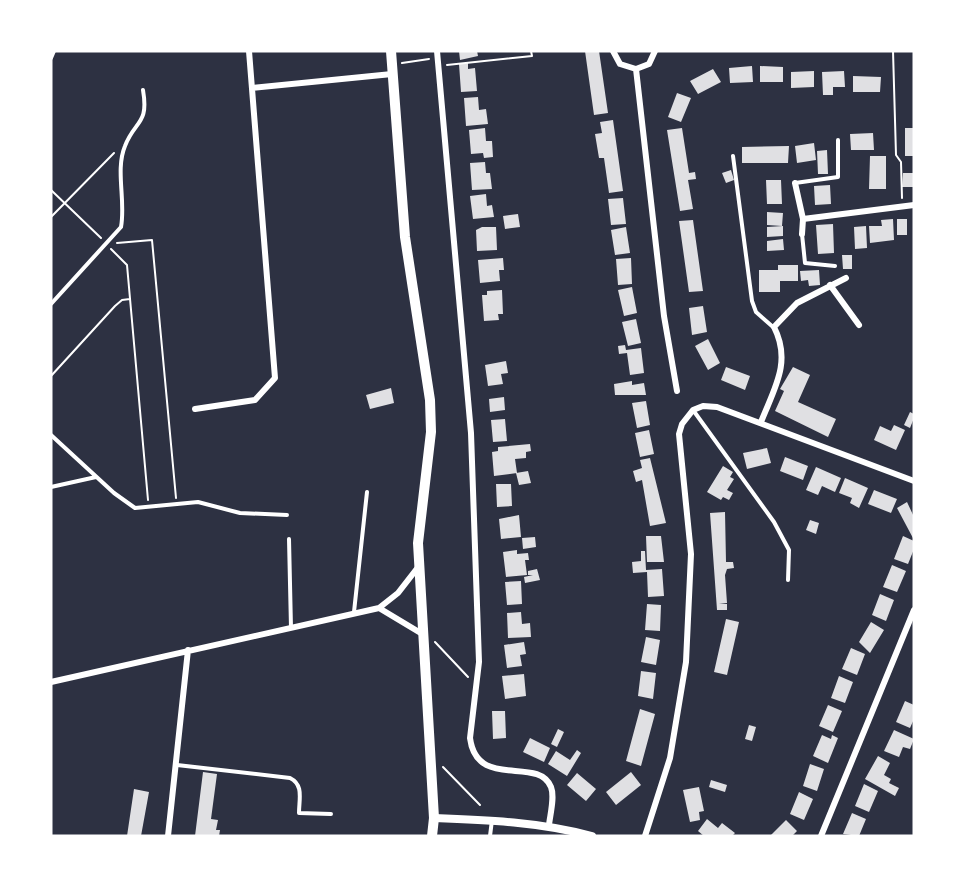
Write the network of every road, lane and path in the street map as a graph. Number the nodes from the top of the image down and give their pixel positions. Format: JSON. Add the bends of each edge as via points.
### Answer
{"nodes":[{"id":1,"x":54,"y":51,"type":"edge"},
{"id":2,"x":249,"y":51,"type":"edge"},
{"id":3,"x":391,"y":51,"type":"edge"},
{"id":4,"x":531,"y":51,"type":"edge"},
{"id":5,"x":613,"y":51,"type":"edge"},
{"id":6,"x":655,"y":51,"type":"edge"},
{"id":7,"x":893,"y":51,"type":"edge"},
{"id":8,"x":438,"y":54,"type":"edge"},
{"id":9,"x":51,"y":58,"type":"edge"},
{"id":10,"x":439,"y":66,"type":"junction"},
{"id":11,"x":392,"y":69,"type":"junction"},
{"id":12,"x":636,"y":69,"type":"junction"},
{"id":13,"x":252,"y":88,"type":"junction"},
{"id":14,"x":143,"y":90,"type":"dead end"},
{"id":15,"x":838,"y":140,"type":"dead end"},
{"id":16,"x":114,"y":153,"type":"dead end"},
{"id":17,"x":733,"y":156,"type":"dead end"},
{"id":18,"x":795,"y":183,"type":"joint"},
{"id":19,"x":51,"y":190,"type":"edge"},
{"id":20,"x":64,"y":203,"type":"junction"},
{"id":21,"x":914,"y":205,"type":"edge"},
{"id":22,"x":902,"y":207,"type":"junction"},
{"id":23,"x":51,"y":217,"type":"edge"},
{"id":24,"x":803,"y":219,"type":"junction"},
{"id":25,"x":802,"y":234,"type":"joint"},
{"id":26,"x":107,"y":244,"type":"junction"},
{"id":27,"x":835,"y":266,"type":"dead end"},
{"id":28,"x":846,"y":278,"type":"dead end"},
{"id":29,"x":830,"y":285,"type":"junction"},
{"id":30,"x":130,"y":299,"type":"junction"},
{"id":31,"x":51,"y":304,"type":"edge"},
{"id":32,"x":859,"y":325,"type":"dead end"},
{"id":33,"x":774,"y":327,"type":"junction"},
{"id":34,"x":51,"y":376,"type":"edge"},
{"id":35,"x":677,"y":391,"type":"dead end"},
{"id":36,"x":195,"y":409,"type":"dead end"},
{"id":37,"x":693,"y":410,"type":"junction"},
{"id":38,"x":761,"y":422,"type":"junction"},
{"id":39,"x":51,"y":435,"type":"edge"},
{"id":40,"x":96,"y":477,"type":"junction"},
{"id":41,"x":914,"y":481,"type":"edge"},
{"id":42,"x":51,"y":487,"type":"edge"},
{"id":43,"x":367,"y":492,"type":"dead end"},
{"id":44,"x":177,"y":504,"type":"junction"},
{"id":45,"x":149,"y":507,"type":"junction"},
{"id":46,"x":287,"y":516,"type":"dead end"},
{"id":47,"x":289,"y":539,"type":"dead end"},
{"id":48,"x":419,"y":566,"type":"junction"},
{"id":49,"x":788,"y":580,"type":"dead end"},
{"id":50,"x":379,"y":608,"type":"junction"},
{"id":51,"x":914,"y":610,"type":"edge"},
{"id":52,"x":354,"y":612,"type":"junction"},
{"id":53,"x":291,"y":629,"type":"junction"},
{"id":54,"x":424,"y":635,"type":"junction"},
{"id":55,"x":188,"y":650,"type":"junction"},
{"id":56,"x":51,"y":682,"type":"edge"},
{"id":57,"x":476,"y":686,"type":"junction"},
{"id":58,"x":430,"y":755,"type":"junction"},
{"id":59,"x":177,"y":765,"type":"junction"},
{"id":60,"x":480,"y":805,"type":"dead end"},
{"id":61,"x":331,"y":814,"type":"dead end"},
{"id":62,"x":434,"y":818,"type":"junction"},
{"id":63,"x":492,"y":819,"type":"junction"},
{"id":64,"x":549,"y":825,"type":"junction"},
{"id":65,"x":168,"y":836,"type":"edge"},
{"id":66,"x":432,"y":836,"type":"edge"},
{"id":67,"x":490,"y":836,"type":"edge"},
{"id":68,"x":592,"y":836,"type":"edge"},
{"id":69,"x":645,"y":836,"type":"edge"},
{"id":70,"x":821,"y":836,"type":"edge"}],
"edges":[{"from":1,"to":9,"type":"lane"},
{"from":2,"to":13,"type":"street"},
{"from":3,"to":11,"type":"main road"},
{"from":4,"to":10,"type":"path","via":[[532,56]]},
{"from":5,"to":12,"type":"street","via":[[620,64]]},
{"from":6,"to":12,"type":"street","via":[[649,64]]},
{"from":7,"to":22,"type":"path"},
{"from":8,"to":10,"type":"street"},
{"from":8,"to":11,"type":"path"},
{"from":10,"to":57,"type":"street","via":[[471,433],[479,662]]},
{"from":11,"to":13,"type":"street"},
{"from":11,"to":48,"type":"main road","via":[[405,237],[430,400],[431,432],[418,543]]},
{"from":12,"to":35,"type":"street","via":[[664,316]]},
{"from":13,"to":36,"type":"street","via":[[275,378],[255,400]]},
{"from":14,"to":26,"type":"lane","via":[[144,115],[125,146],[122,161],[121,227]]},
{"from":15,"to":18,"type":"lane","via":[[838,177]]},
{"from":16,"to":20,"type":"path"},
{"from":17,"to":33,"type":"lane","via":[[752,301],[756,312]]},
{"from":18,"to":24,"type":"street"},
{"from":19,"to":20,"type":"path"},
{"from":20,"to":23,"type":"path"},
{"from":20,"to":26,"type":"path"},
{"from":21,"to":22,"type":"street"},
{"from":22,"to":24,"type":"street"},
{"from":24,"to":25,"type":"street"},
{"from":25,"to":27,"type":"lane","via":[[805,263]]},
{"from":26,"to":30,"type":"path","via":[[127,265]]},
{"from":26,"to":31,"type":"lane"},
{"from":26,"to":44,"type":"path","via":[[152,240]]},
{"from":28,"to":29,"type":"street"},
{"from":29,"to":32,"type":"street"},
{"from":29,"to":33,"type":"street","via":[[797,303]]},
{"from":30,"to":34,"type":"path","via":[[115,306]]},
{"from":30,"to":45,"type":"path"},
{"from":33,"to":38,"type":"street","via":[[784,351]]},
{"from":37,"to":38,"type":"street","via":[[709,405]]},
{"from":37,"to":49,"type":"lane","via":[[774,522],[789,550]]},
{"from":37,"to":69,"type":"street","via":[[679,434],[691,554],[686,662],[670,758]]},
{"from":38,"to":41,"type":"street"},
{"from":39,"to":40,"type":"lane"},
{"from":40,"to":42,"type":"lane"},
{"from":40,"to":45,"type":"lane","via":[[126,504]]},
{"from":43,"to":52,"type":"lane"},
{"from":44,"to":45,"type":"lane"},
{"from":44,"to":46,"type":"lane","via":[[198,502],[240,513]]},
{"from":47,"to":53,"type":"lane"},
{"from":48,"to":50,"type":"street","via":[[398,593]]},
{"from":48,"to":54,"type":"main road"},
{"from":50,"to":52,"type":"street"},
{"from":50,"to":54,"type":"street"},
{"from":51,"to":70,"type":"street"},
{"from":52,"to":53,"type":"street"},
{"from":53,"to":55,"type":"street"},
{"from":54,"to":57,"type":"path"},
{"from":54,"to":58,"type":"main road"},
{"from":55,"to":56,"type":"street"},
{"from":55,"to":59,"type":"street"},
{"from":57,"to":64,"type":"street","via":[[470,738],[474,754],[490,768],[533,774],[547,782],[552,790]]},
{"from":58,"to":60,"type":"path"},
{"from":58,"to":62,"type":"main road"},
{"from":59,"to":61,"type":"lane","via":[[290,778],[300,788],[299,813]]},
{"from":59,"to":65,"type":"street"},
{"from":62,"to":63,"type":"street"},
{"from":62,"to":66,"type":"main road"},
{"from":63,"to":64,"type":"street"},
{"from":63,"to":67,"type":"lane"},
{"from":64,"to":68,"type":"street"}]}
